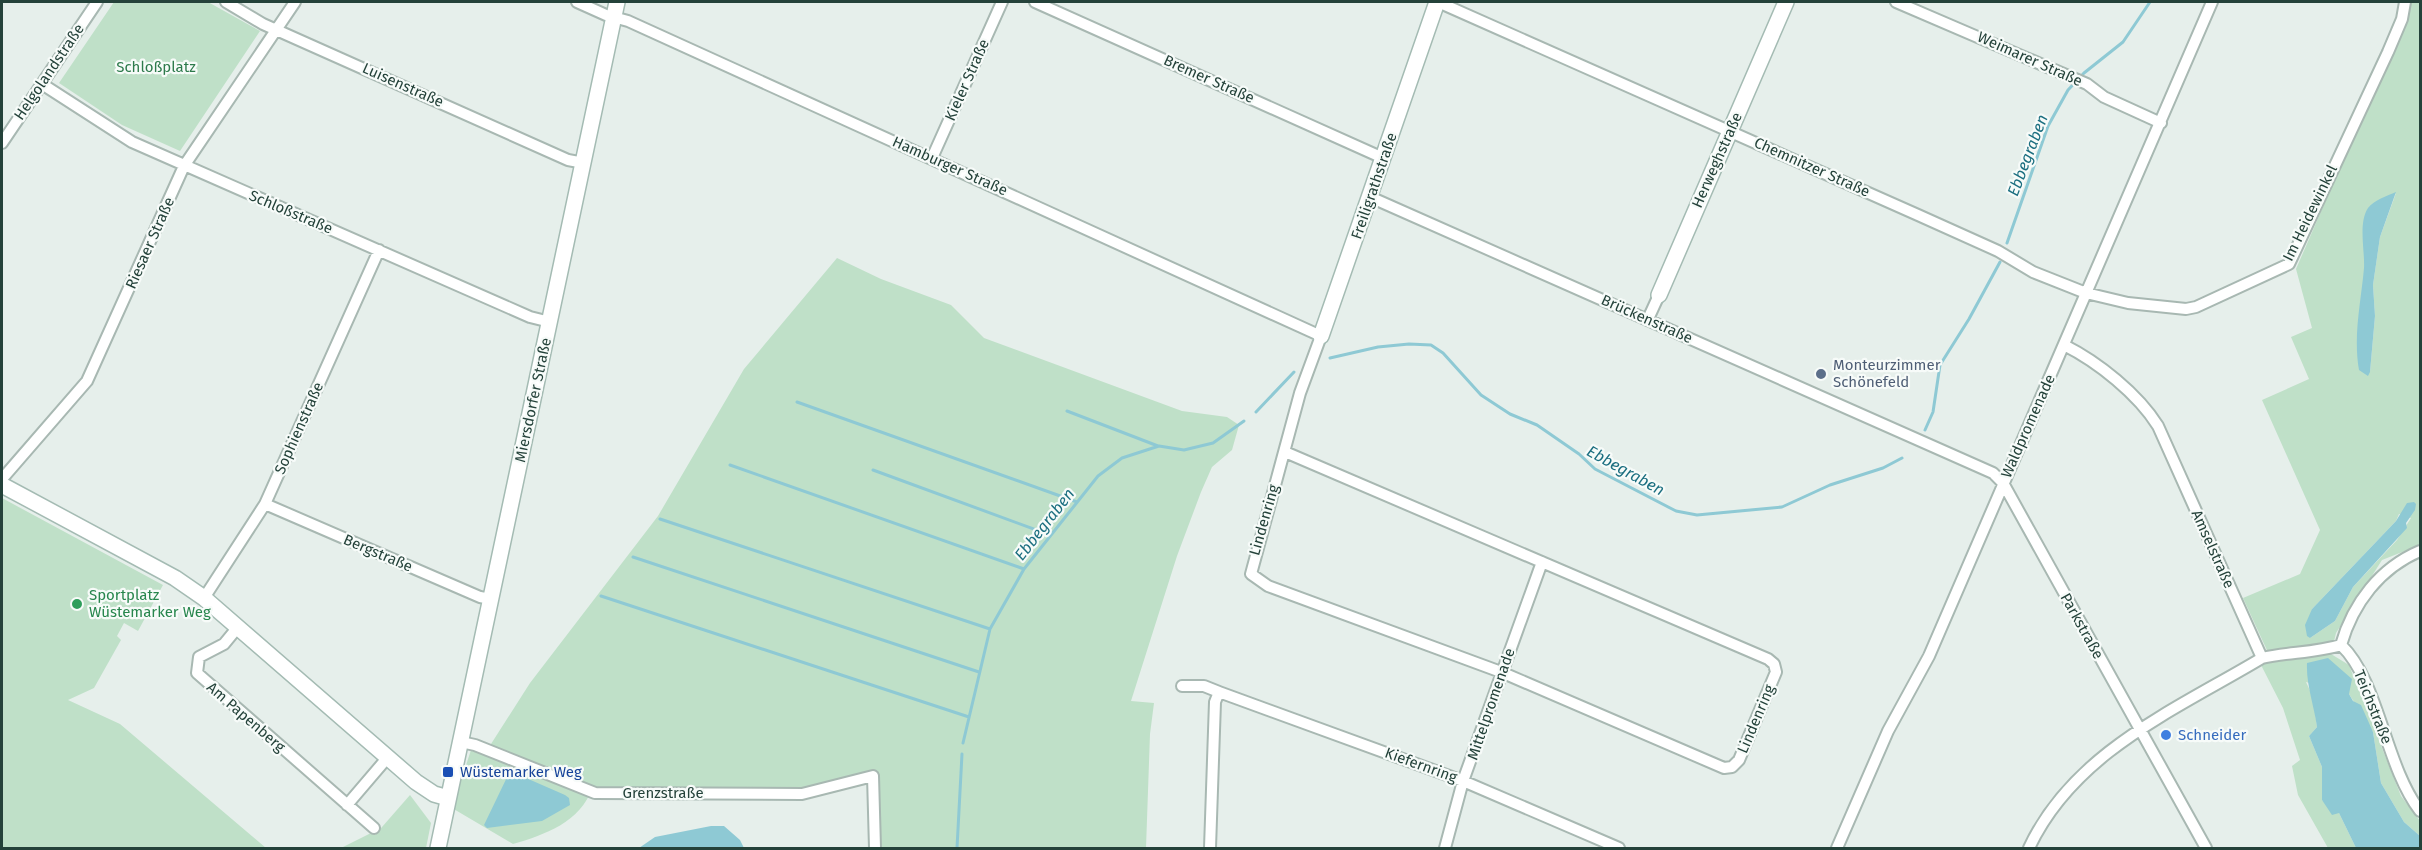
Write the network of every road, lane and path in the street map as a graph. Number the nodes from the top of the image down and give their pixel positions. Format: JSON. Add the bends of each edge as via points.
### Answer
{"nodes":[{"id":1,"x":97,"y":2,"type":"edge"},
{"id":2,"x":226,"y":2,"type":"edge"},
{"id":3,"x":295,"y":2,"type":"edge"},
{"id":4,"x":577,"y":2,"type":"edge"},
{"id":5,"x":617,"y":2,"type":"edge"},
{"id":6,"x":1002,"y":2,"type":"edge"},
{"id":7,"x":1035,"y":2,"type":"edge"},
{"id":8,"x":1437,"y":2,"type":"edge"},
{"id":9,"x":1786,"y":2,"type":"edge"},
{"id":10,"x":1896,"y":2,"type":"edge"},
{"id":11,"x":2212,"y":2,"type":"edge"},
{"id":12,"x":2405,"y":2,"type":"edge"},
{"id":13,"x":614,"y":17,"type":"junction"},
{"id":14,"x":277,"y":28,"type":"junction"},
{"id":15,"x":42,"y":84,"type":"junction"},
{"id":16,"x":2161,"y":123,"type":"junction"},
{"id":17,"x":1730,"y":131,"type":"junction"},
{"id":18,"x":2,"y":143,"type":"edge"},
{"id":19,"x":933,"y":158,"type":"junction"},
{"id":20,"x":1383,"y":158,"type":"junction"},
{"id":21,"x":584,"y":163,"type":"junction"},
{"id":22,"x":184,"y":166,"type":"junction"},
{"id":23,"x":1370,"y":197,"type":"junction"},
{"id":24,"x":379,"y":250,"type":"junction"},
{"id":25,"x":2086,"y":293,"type":"junction"},
{"id":26,"x":1659,"y":295,"type":"joint"},
{"id":27,"x":1648,"y":319,"type":"junction"},
{"id":28,"x":550,"y":322,"type":"junction"},
{"id":29,"x":1321,"y":336,"type":"junction"},
{"id":30,"x":2064,"y":345,"type":"junction"},
{"id":31,"x":1309,"y":370,"type":"joint"},
{"id":32,"x":1923,"y":442,"type":"joint"},
{"id":33,"x":1285,"y":452,"type":"junction"},
{"id":34,"x":2,"y":479,"type":"edge"},
{"id":35,"x":2003,"y":483,"type":"junction"},
{"id":36,"x":2,"y":484,"type":"edge"},
{"id":37,"x":265,"y":504,"type":"junction"},
{"id":38,"x":2421,"y":550,"type":"edge"},
{"id":39,"x":1542,"y":562,"type":"junction"},
{"id":40,"x":204,"y":598,"type":"junction"},
{"id":41,"x":491,"y":599,"type":"junction"},
{"id":42,"x":238,"y":627,"type":"junction"},
{"id":43,"x":2341,"y":645,"type":"junction"},
{"id":44,"x":2262,"y":658,"type":"junction"},
{"id":45,"x":1501,"y":672,"type":"junction"},
{"id":46,"x":1182,"y":686,"type":"dead end"},
{"id":47,"x":1219,"y":692,"type":"junction"},
{"id":48,"x":2140,"y":730,"type":"junction"},
{"id":49,"x":460,"y":742,"type":"junction"},
{"id":50,"x":388,"y":757,"type":"junction"},
{"id":51,"x":1464,"y":781,"type":"junction"},
{"id":52,"x":448,"y":798,"type":"junction"},
{"id":53,"x":346,"y":805,"type":"junction"},
{"id":54,"x":2421,"y":811,"type":"edge"},
{"id":55,"x":374,"y":828,"type":"dead end"},
{"id":56,"x":438,"y":849,"type":"edge"},
{"id":57,"x":875,"y":849,"type":"edge"},
{"id":58,"x":1210,"y":849,"type":"edge"},
{"id":59,"x":1445,"y":849,"type":"edge"},
{"id":60,"x":1619,"y":849,"type":"edge"},
{"id":61,"x":1837,"y":849,"type":"edge"},
{"id":62,"x":2029,"y":849,"type":"edge"},
{"id":63,"x":2206,"y":849,"type":"edge"}],
"edges":[{"from":1,"to":15,"type":"street","name":"Helgolandstraße"},
{"from":2,"to":14,"type":"street","name":"Luisenstraße"},
{"from":3,"to":14,"type":"street","name":"Riesaer Straße"},
{"from":4,"to":13,"type":"street","name":"Hamburger Straße"},
{"from":5,"to":13,"type":"street","name":"Miersdorfer Straße"},
{"from":6,"to":19,"type":"street","name":"Kieler Straße"},
{"from":7,"to":20,"type":"street","name":"Bremer Straße"},
{"from":8,"to":17,"type":"street","name":"Chemnitzer Straße"},
{"from":8,"to":20,"type":"street","name":"Freiligrathstraße"},
{"from":9,"to":17,"type":"street","name":"Herweghstraße"},
{"from":10,"to":16,"type":"street","name":"Weimarer Straße","via":[[2087,84],[2104,97]]},
{"from":11,"to":16,"type":"street","name":"Waldpromenade"},
{"from":12,"to":25,"type":"street","name":"Im Heidewinkel","via":[[2388,52],[2289,264],[2196,308],[2128,303]]},
{"from":13,"to":19,"type":"street","name":"Hamburger Straße"},
{"from":13,"to":21,"type":"street","name":"Miersdorfer Straße"},
{"from":14,"to":21,"type":"street","name":"Luisenstraße","via":[[568,160]]},
{"from":14,"to":22,"type":"street","name":"Riesaer Straße"},
{"from":15,"to":18,"type":"street","name":"Helgolandstraße"},
{"from":15,"to":22,"type":"street","name":"Schloßstraße","via":[[114,132]]},
{"from":16,"to":25,"type":"street","name":"Waldpromenade"},
{"from":17,"to":25,"type":"street","name":"Chemnitzer Straße"},
{"from":17,"to":26,"type":"street","name":"Herweghstraße"},
{"from":19,"to":29,"type":"street","name":"Hamburger Straße"},
{"from":20,"to":23,"type":"street","name":"Freiligrathstraße"},
{"from":21,"to":28,"type":"street","name":"Miersdorfer Straße"},
{"from":22,"to":24,"type":"street","name":"Schloßstraße"},
{"from":22,"to":34,"type":"street","name":"Riesaer Straße","via":[[87,381]]},
{"from":23,"to":27,"type":"street","name":"Brückenstraße"},
{"from":23,"to":29,"type":"street","name":"Freiligrathstraße"},
{"from":24,"to":28,"type":"street","name":"Schloßstraße","via":[[530,317]]},
{"from":24,"to":37,"type":"street","name":"Sophienstraße"},
{"from":25,"to":30,"type":"street","name":"Waldpromenade"},
{"from":26,"to":27,"type":"street","name":"Herweghstraße"},
{"from":27,"to":32,"type":"street","name":"Brückenstraße"},
{"from":28,"to":41,"type":"street","name":"Miersdorfer Straße"},
{"from":29,"to":31,"type":"street","name":"Freiligrathstraße"},
{"from":30,"to":35,"type":"street","name":"Waldpromenade"},
{"from":30,"to":44,"type":"street","name":"Amselstraße","via":[[2132,393],[2151,414]]},
{"from":31,"to":33,"type":"street","name":"Lindenring"},
{"from":32,"to":35,"type":"street","name":"Parkstraße","via":[[1993,473]]},
{"from":33,"to":39,"type":"street","name":"Lindenring"},
{"from":33,"to":45,"type":"street","name":"Lindenring","via":[[1251,574],[1268,586]]},
{"from":35,"to":48,"type":"street","name":"Parkstraße"},
{"from":35,"to":61,"type":"street","name":"Waldpromenade","via":[[1929,656],[1888,731]]},
{"from":36,"to":40,"type":"street"},
{"from":37,"to":40,"type":"street","name":"Sophienstraße"},
{"from":37,"to":41,"type":"street","name":"Bergstraße"},
{"from":38,"to":43,"type":"street","via":[[2380,576],[2357,608]]},
{"from":39,"to":45,"type":"street","name":"Mittelpromenade"},
{"from":39,"to":45,"type":"street","name":"Lindenring","via":[[1768,659],[1776,672],[1738,760],[1732,767],[1724,768]]},
{"from":40,"to":42,"type":"street"},
{"from":41,"to":49,"type":"street","name":"Miersdorfer Straße"},
{"from":42,"to":50,"type":"street"},
{"from":42,"to":53,"type":"street","name":"Am Papenberg","via":[[224,644],[199,657],[196,673]]},
{"from":43,"to":44,"type":"street"},
{"from":43,"to":54,"type":"street","name":"Teichstraße","via":[[2357,665],[2404,786]]},
{"from":44,"to":48,"type":"street"},
{"from":45,"to":51,"type":"street","name":"Mittelpromenade"},
{"from":46,"to":47,"type":"street","name":"Kiefernring","via":[[1204,686]]},
{"from":47,"to":51,"type":"street","name":"Kiefernring"},
{"from":47,"to":58,"type":"street","via":[[1215,702]]},
{"from":48,"to":62,"type":"street","via":[[2102,755],[2069,785]]},
{"from":48,"to":63,"type":"street","name":"Parkstraße"},
{"from":49,"to":52,"type":"street","name":"Miersdorfer Straße"},
{"from":49,"to":57,"type":"street","name":"Grenzstraße","via":[[595,793],[802,794],[873,776]]},
{"from":50,"to":52,"type":"street","via":[[428,791]]},
{"from":50,"to":53,"type":"street"},
{"from":51,"to":59,"type":"street","name":"Mittelpromenade"},
{"from":51,"to":60,"type":"street","name":"Kiefernring"},
{"from":52,"to":56,"type":"street","name":"Miersdorfer Straße"},
{"from":53,"to":55,"type":"street","name":"Am Papenberg"}]}
